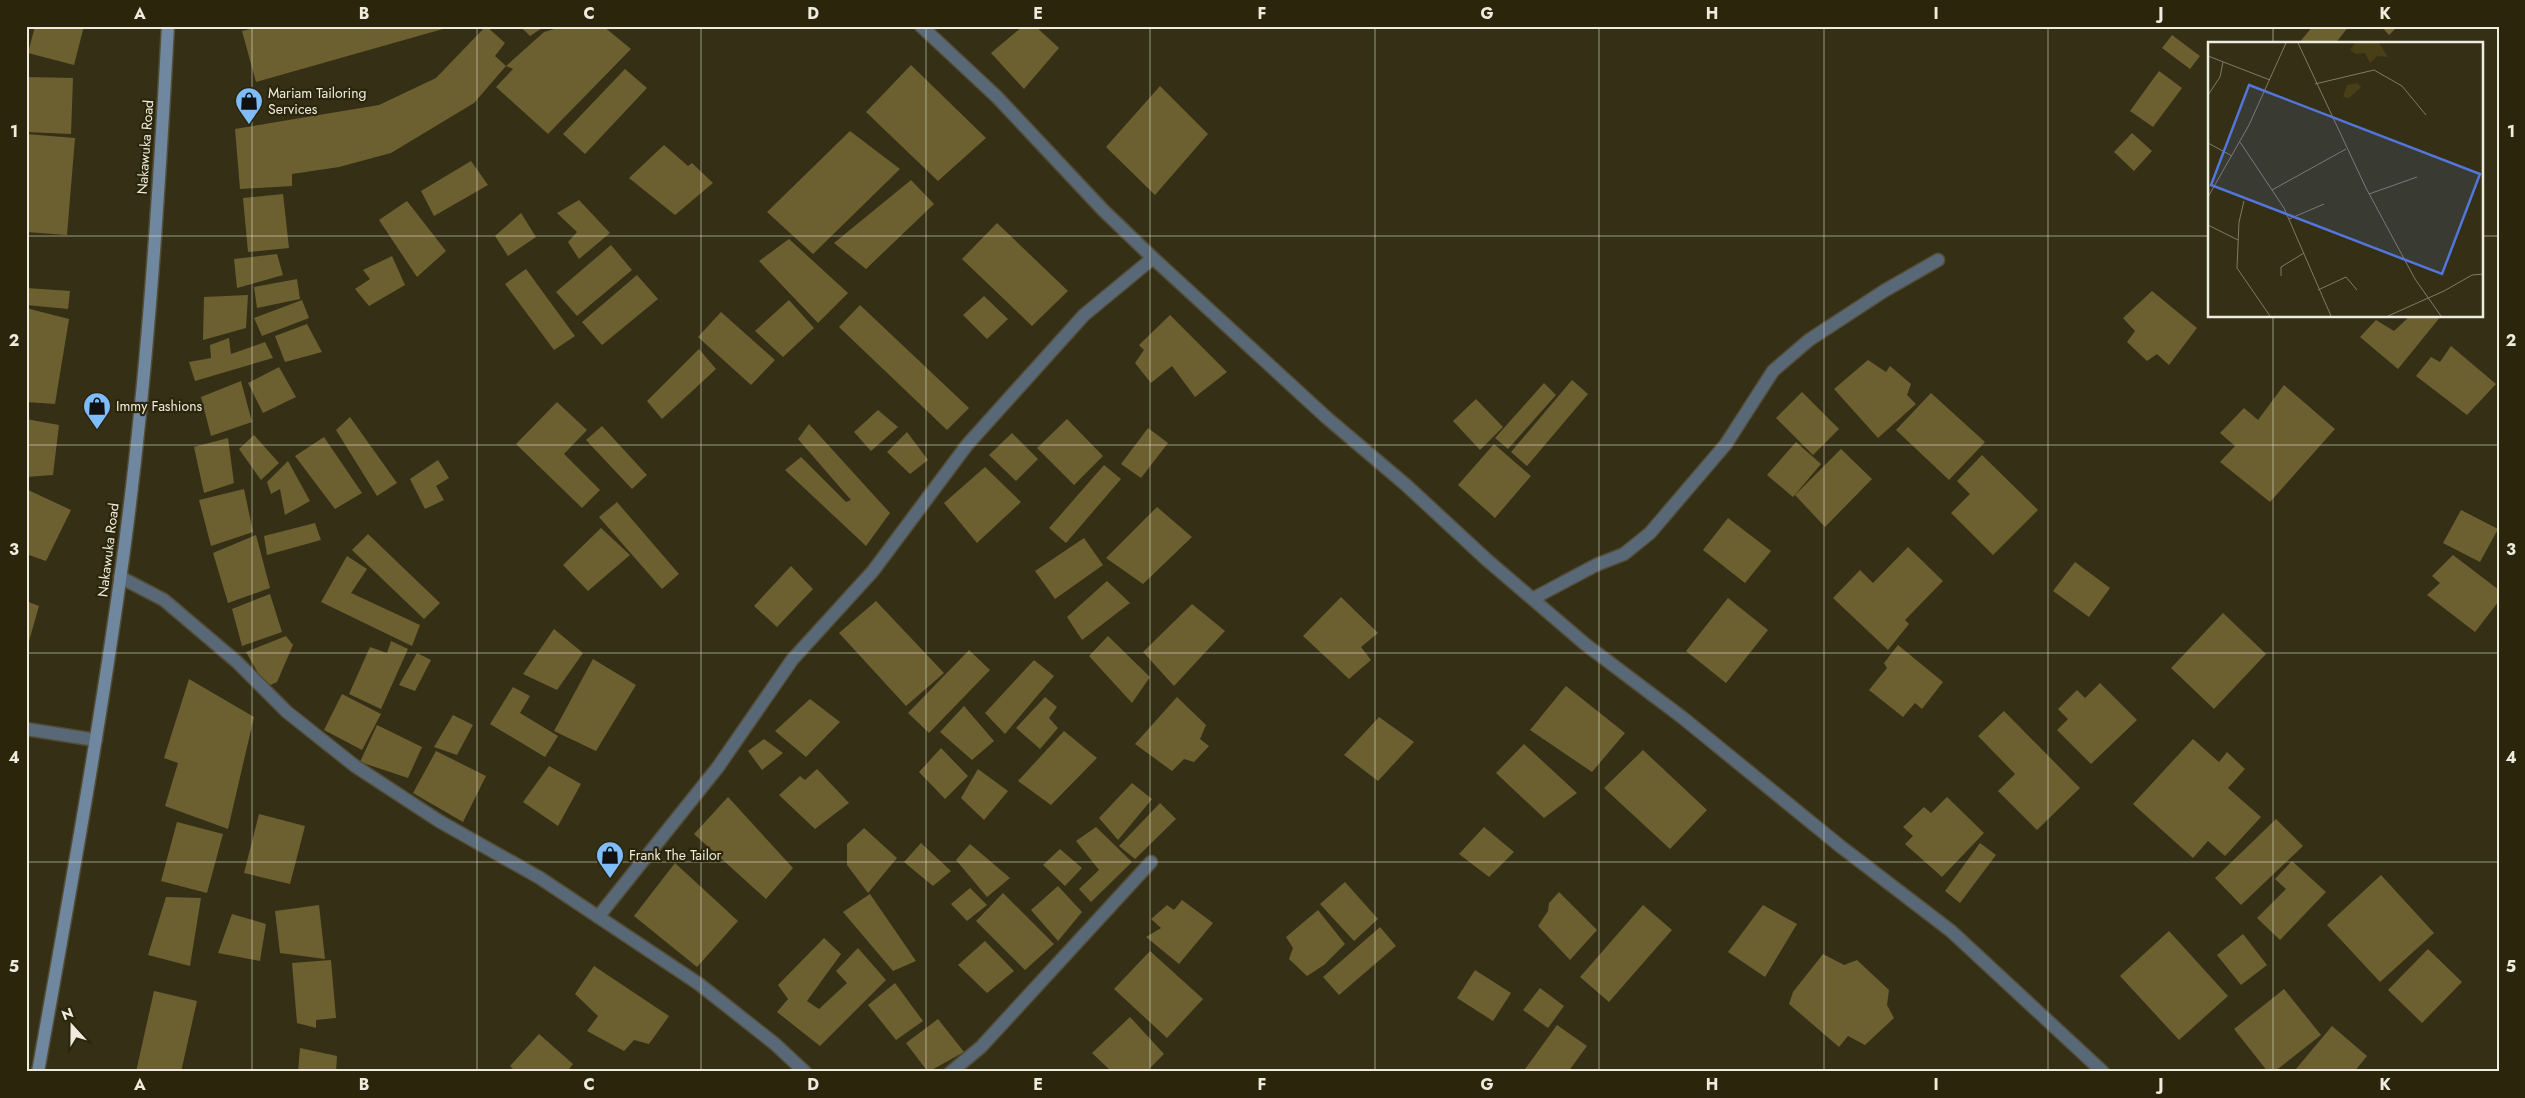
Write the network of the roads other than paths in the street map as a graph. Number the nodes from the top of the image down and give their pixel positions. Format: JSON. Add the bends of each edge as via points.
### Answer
{"nodes":[{"id":1,"x":168,"y":26,"type":"edge"},
{"id":2,"x":921,"y":26,"type":"edge"},
{"id":3,"x":1153,"y":258,"type":"junction"},
{"id":4,"x":1938,"y":260,"type":"dead end"},
{"id":5,"x":120,"y":577,"type":"junction"},
{"id":6,"x":1534,"y":598,"type":"junction"},
{"id":7,"x":26,"y":729,"type":"edge"},
{"id":8,"x":96,"y":740,"type":"junction"},
{"id":9,"x":1152,"y":862,"type":"dead end"},
{"id":10,"x":598,"y":917,"type":"junction"},
{"id":11,"x":38,"y":1072,"type":"edge"},
{"id":12,"x":805,"y":1072,"type":"edge"},
{"id":13,"x":951,"y":1072,"type":"edge"},
{"id":14,"x":2103,"y":1072,"type":"edge"}],
"edges":[{"from":1,"to":5,"type":"main road","name":"Nakawuka Road","via":[[142,378]]},
{"from":2,"to":3,"type":"street","via":[[997,97]]},
{"from":3,"to":6,"type":"street","via":[[1327,418]]},
{"from":3,"to":10,"type":"street","via":[[1084,315],[967,445],[873,571],[792,660],[718,767]]},
{"from":4,"to":6,"type":"street","via":[[1809,340],[1773,371],[1726,444],[1650,533],[1624,554]]},
{"from":5,"to":8,"type":"main road","name":"Nakawuka Road"},
{"from":5,"to":10,"type":"street","via":[[164,600],[237,662],[287,712],[355,766],[439,821],[540,878]]},
{"from":6,"to":14,"type":"street","via":[[1585,644],[1951,931]]},
{"from":7,"to":8,"type":"street"},
{"from":8,"to":11,"type":"main road","name":"Nakawuka Road"},
{"from":9,"to":13,"type":"street","via":[[981,1047]]},
{"from":10,"to":12,"type":"street","via":[[699,984]]}]}
